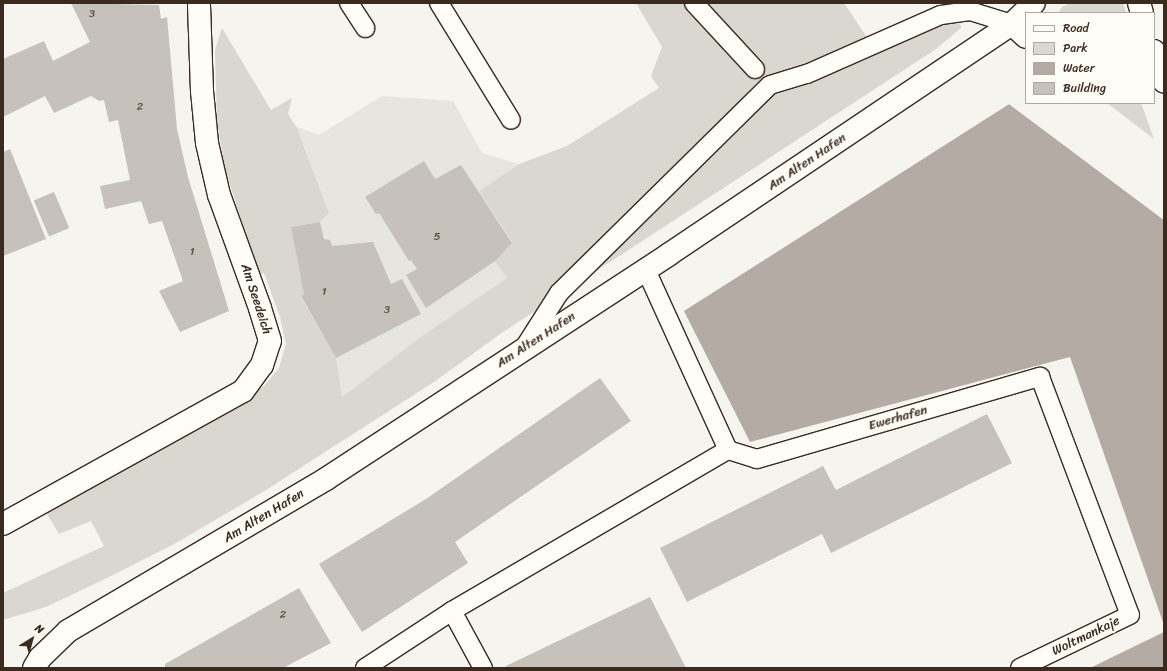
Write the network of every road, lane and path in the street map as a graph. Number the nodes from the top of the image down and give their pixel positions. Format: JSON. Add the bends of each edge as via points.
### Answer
{"nodes":[{"id":1,"x":199,"y":3,"type":"edge"},
{"id":2,"x":349,"y":3,"type":"edge"},
{"id":3,"x":439,"y":3,"type":"edge"},
{"id":4,"x":694,"y":3,"type":"edge"},
{"id":5,"x":1034,"y":3,"type":"edge"},
{"id":6,"x":1029,"y":12,"type":"edge"},
{"id":7,"x":1025,"y":19,"type":"edge"},
{"id":8,"x":365,"y":28,"type":"dead end"},
{"id":9,"x":1019,"y":30,"type":"edge"},
{"id":10,"x":1155,"y":54,"type":"edge"},
{"id":11,"x":755,"y":69,"type":"dead end"},
{"id":12,"x":1164,"y":81,"type":"edge"},
{"id":13,"x":511,"y":120,"type":"dead end"},
{"id":14,"x":646,"y":270,"type":"junction"},
{"id":15,"x":524,"y":348,"type":"junction"},
{"id":16,"x":728,"y":450,"type":"junction"},
{"id":17,"x":3,"y":524,"type":"edge"},
{"id":18,"x":452,"y":612,"type":"junction"},
{"id":19,"x":1130,"y":615,"type":"joint"},
{"id":20,"x":34,"y":668,"type":"edge"},
{"id":21,"x":365,"y":668,"type":"edge"},
{"id":22,"x":483,"y":668,"type":"edge"},
{"id":23,"x":1020,"y":668,"type":"edge"}],
"edges":[{"from":1,"to":17,"type":"street","name":"Am Seedeich","via":[[202,91],[207,143],[219,195],[270,341],[262,365],[240,393]]},
{"from":2,"to":8,"type":"lane"},
{"from":3,"to":13,"type":"lane"},
{"from":4,"to":11,"type":"lane"},
{"from":5,"to":6,"type":"street","name":"Am Alten Hafen"},
{"from":7,"to":9,"type":"street","name":"Am Alten Hafen"},
{"from":9,"to":14,"type":"street","name":"Am Alten Hafen"},
{"from":9,"to":15,"type":"lane","via":[[970,11],[941,15],[807,74],[770,85],[559,293]]},
{"from":10,"to":12,"type":"street"},
{"from":14,"to":15,"type":"street","name":"Am Alten Hafen"},
{"from":14,"to":16,"type":"lane"},
{"from":15,"to":20,"type":"street","name":"Am Alten Hafen","via":[[326,479],[68,631],[40,658]]},
{"from":16,"to":18,"type":"lane"},
{"from":16,"to":19,"type":"lane","name":"Ewerhafen","via":[[757,460],[1040,377]]},
{"from":18,"to":21,"type":"lane"},
{"from":18,"to":22,"type":"lane"},
{"from":19,"to":23,"type":"lane","name":"Woltmankaje"}]}
